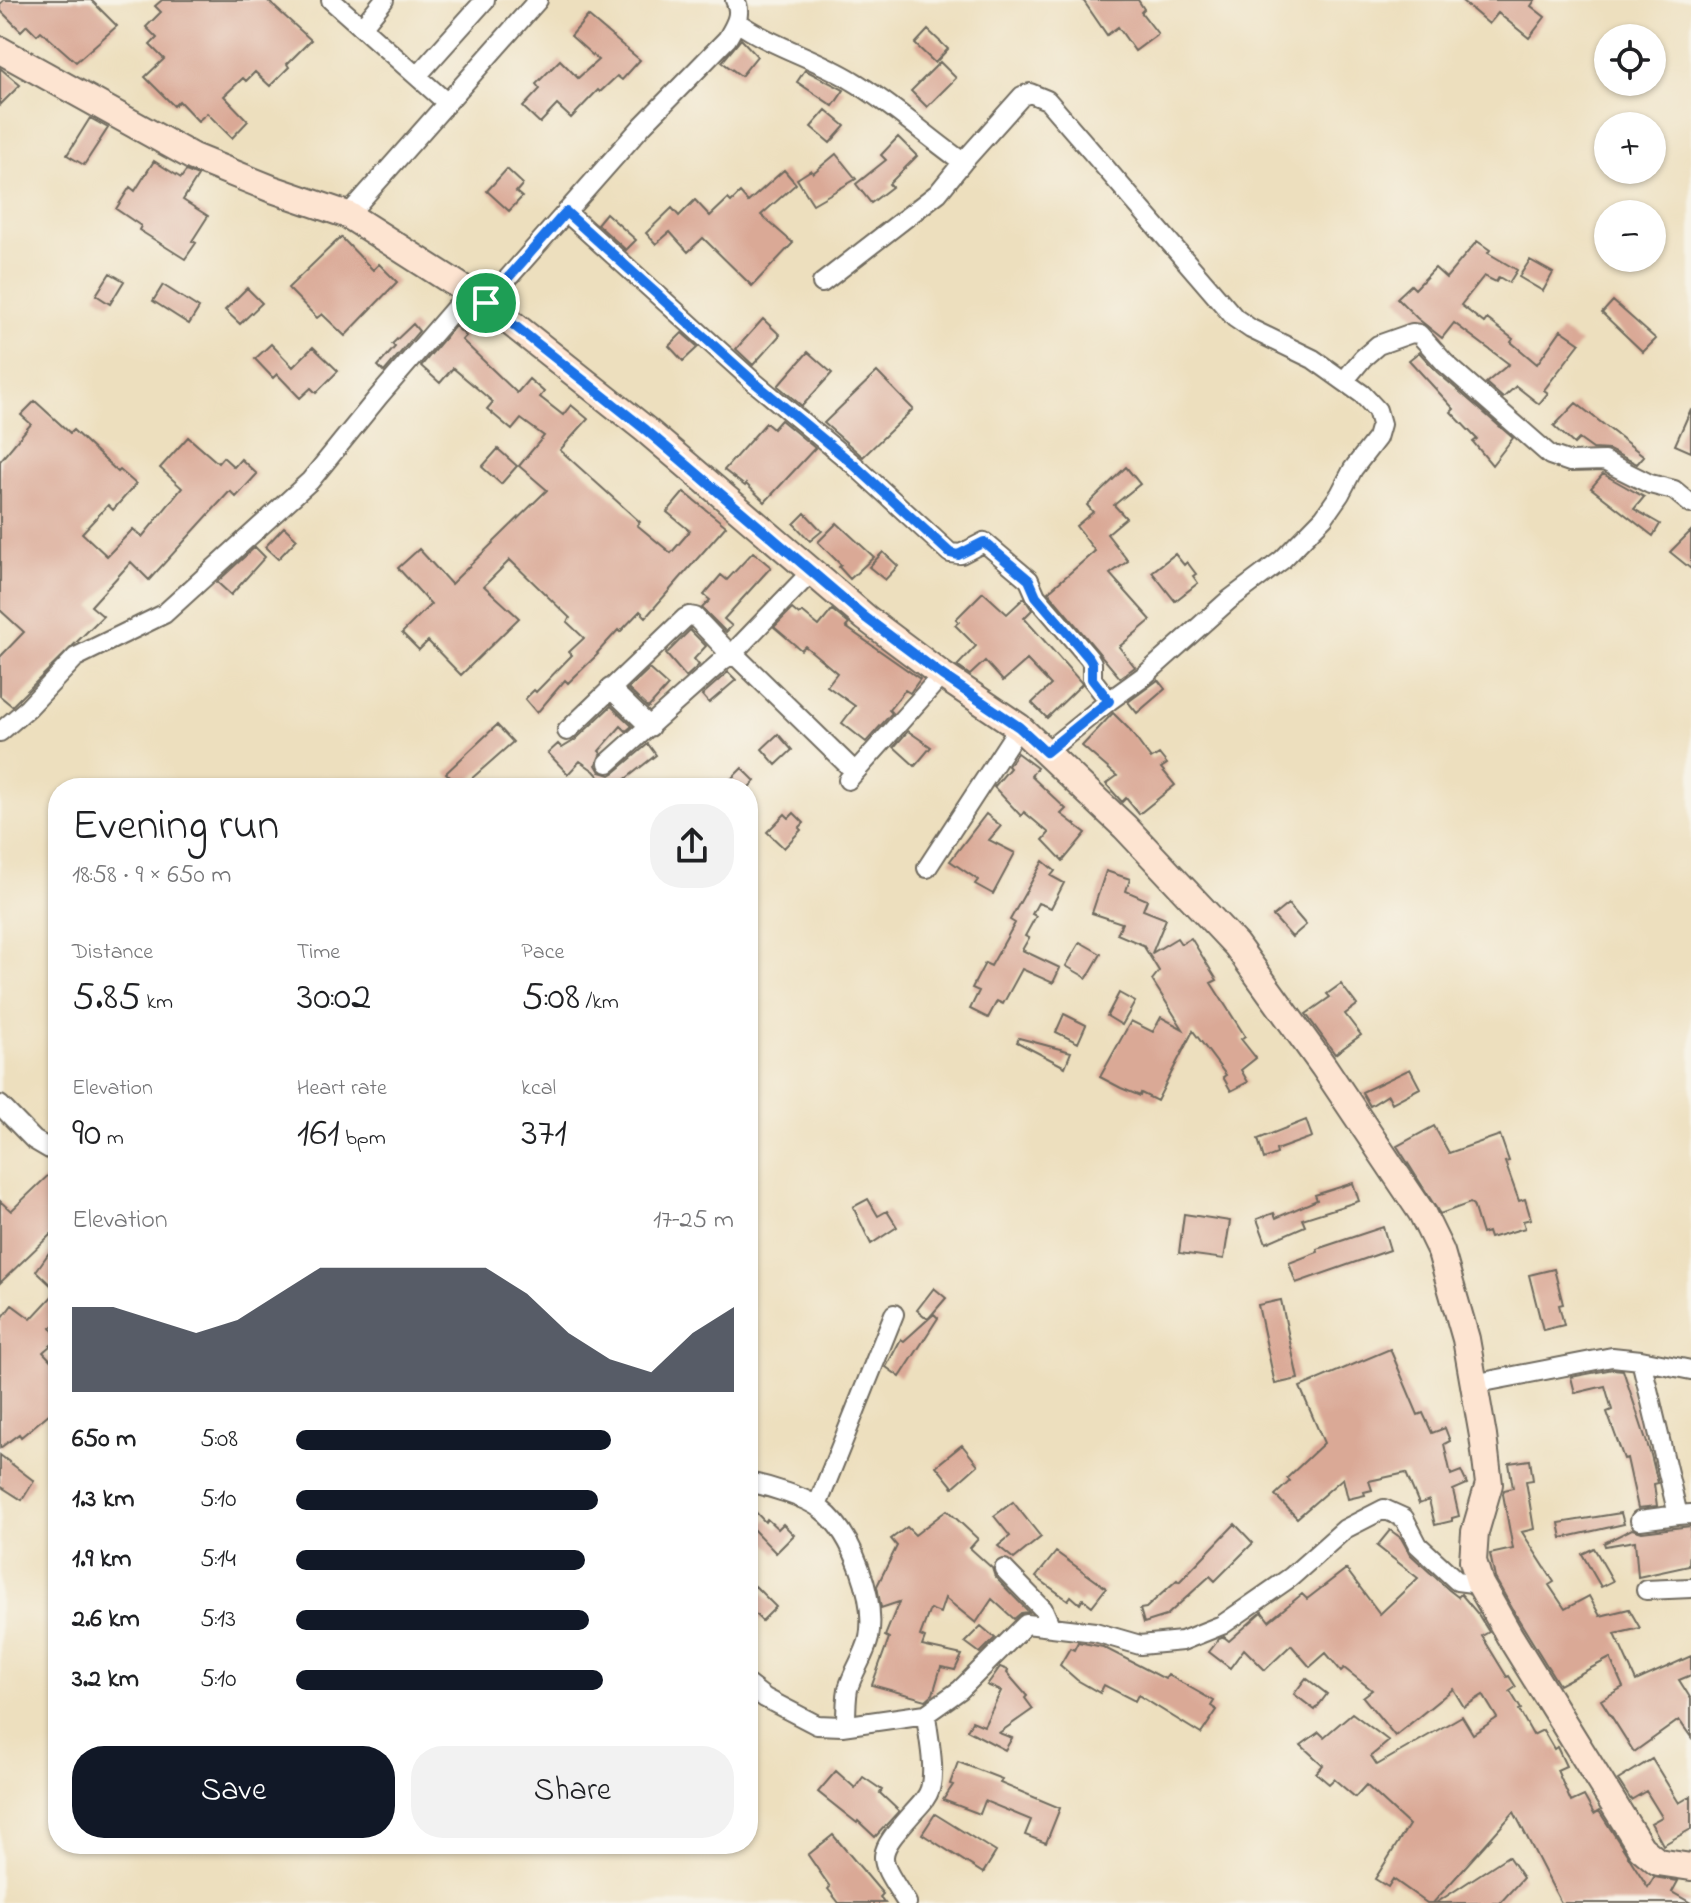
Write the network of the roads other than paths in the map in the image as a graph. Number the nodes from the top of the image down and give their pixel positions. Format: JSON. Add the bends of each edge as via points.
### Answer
{"nodes":[{"id":1,"x":331,"y":0,"type":"edge"},
{"id":2,"x":384,"y":0,"type":"edge"},
{"id":3,"x":485,"y":0,"type":"edge"},
{"id":4,"x":538,"y":0,"type":"edge"},
{"id":5,"x":735,"y":0,"type":"edge"},
{"id":6,"x":737,"y":22,"type":"junction"},
{"id":7,"x":362,"y":27,"type":"junction"},
{"id":8,"x":0,"y":50,"type":"edge"},
{"id":9,"x":417,"y":76,"type":"junction"},
{"id":10,"x":446,"y":102,"type":"junction"},
{"id":11,"x":963,"y":162,"type":"junction"},
{"id":12,"x":566,"y":212,"type":"junction"},
{"id":13,"x":348,"y":215,"type":"junction"},
{"id":14,"x":822,"y":283,"type":"dead end"},
{"id":15,"x":479,"y":298,"type":"junction"},
{"id":16,"x":1345,"y":379,"type":"junction"},
{"id":17,"x":1691,"y":504,"type":"edge"},
{"id":18,"x":812,"y":571,"type":"junction"},
{"id":19,"x":731,"y":655,"type":"junction"},
{"id":20,"x":942,"y":675,"type":"junction"},
{"id":21,"x":610,"y":688,"type":"junction"},
{"id":22,"x":1109,"y":701,"type":"junction"},
{"id":23,"x":650,"y":727,"type":"junction"},
{"id":24,"x":1019,"y":727,"type":"junction"},
{"id":25,"x":567,"y":731,"type":"dead end"},
{"id":26,"x":0,"y":732,"type":"edge"},
{"id":27,"x":1046,"y":752,"type":"junction"},
{"id":28,"x":608,"y":763,"type":"dead end"},
{"id":29,"x":927,"y":868,"type":"dead end"},
{"id":30,"x":0,"y":1105,"type":"edge"},
{"id":31,"x":48,"y":1148,"type":"edge"},
{"id":32,"x":894,"y":1314,"type":"dead end"},
{"id":33,"x":1641,"y":1360,"type":"junction"},
{"id":34,"x":1691,"y":1370,"type":"edge"},
{"id":35,"x":1473,"y":1384,"type":"junction"},
{"id":36,"x":758,"y":1485,"type":"edge"},
{"id":37,"x":817,"y":1506,"type":"junction"},
{"id":38,"x":1684,"y":1514,"type":"edge"},
{"id":39,"x":1640,"y":1520,"type":"dead end"},
{"id":40,"x":1004,"y":1569,"type":"dead end"},
{"id":41,"x":1480,"y":1584,"type":"junction"},
{"id":42,"x":1691,"y":1588,"type":"edge"},
{"id":43,"x":1646,"y":1590,"type":"dead end"},
{"id":44,"x":1050,"y":1625,"type":"junction"},
{"id":45,"x":758,"y":1693,"type":"edge"},
{"id":46,"x":926,"y":1714,"type":"junction"},
{"id":47,"x":846,"y":1725,"type":"junction"},
{"id":48,"x":1691,"y":1867,"type":"edge"},
{"id":49,"x":907,"y":1903,"type":"edge"}],
"edges":[{"from":1,"to":7,"type":"street"},
{"from":2,"to":7,"type":"street"},
{"from":3,"to":9,"type":"street"},
{"from":4,"to":10,"type":"street"},
{"from":5,"to":6,"type":"street"},
{"from":6,"to":11,"type":"street","via":[[855,82]]},
{"from":6,"to":12,"type":"street"},
{"from":7,"to":9,"type":"street"},
{"from":8,"to":13,"type":"main road","via":[[193,157]]},
{"from":9,"to":10,"type":"street"},
{"from":10,"to":13,"type":"street"},
{"from":11,"to":14,"type":"street","via":[[938,193]]},
{"from":11,"to":16,"type":"street","via":[[1022,96],[1030,93],[1047,100],[1235,318]]},
{"from":12,"to":15,"type":"street"},
{"from":12,"to":22,"type":"street","via":[[950,553],[958,555],[984,542],[1029,580],[1036,596],[1089,658],[1092,679]]},
{"from":13,"to":15,"type":"main road"},
{"from":15,"to":18,"type":"main road"},
{"from":15,"to":26,"type":"street","via":[[456,307],[310,481],[164,614],[76,657]]},
{"from":16,"to":17,"type":"street","via":[[1378,345],[1419,334],[1550,455],[1570,462],[1604,461],[1674,490]]},
{"from":16,"to":22,"type":"street","via":[[1377,410],[1381,424],[1324,517],[1282,560]]},
{"from":18,"to":19,"type":"street"},
{"from":18,"to":20,"type":"main road"},
{"from":19,"to":20,"type":"street","via":[[852,776]]},
{"from":19,"to":21,"type":"street","via":[[689,616]]},
{"from":19,"to":23,"type":"street"},
{"from":20,"to":24,"type":"main road"},
{"from":21,"to":23,"type":"street"},
{"from":21,"to":25,"type":"street"},
{"from":22,"to":27,"type":"street"},
{"from":23,"to":28,"type":"street"},
{"from":24,"to":27,"type":"main road"},
{"from":24,"to":29,"type":"street"},
{"from":27,"to":35,"type":"main road","via":[[1236,945],[1324,1067],[1422,1213],[1441,1252]]},
{"from":30,"to":31,"type":"street"},
{"from":32,"to":37,"type":"street"},
{"from":33,"to":34,"type":"street"},
{"from":33,"to":35,"type":"street","via":[[1612,1357]]},
{"from":33,"to":38,"type":"street"},
{"from":35,"to":41,"type":"main road","via":[[1489,1484],[1475,1532],[1473,1561]]},
{"from":36,"to":37,"type":"street"},
{"from":37,"to":47,"type":"street","via":[[849,1547],[869,1607],[869,1636],[849,1687]]},
{"from":38,"to":39,"type":"street"},
{"from":40,"to":44,"type":"street","via":[[1043,1609]]},
{"from":41,"to":44,"type":"street","via":[[1457,1581],[1418,1545],[1404,1518],[1384,1509],[1345,1529],[1291,1577],[1222,1625],[1182,1641],[1140,1645]]},
{"from":41,"to":48,"type":"main road","via":[[1641,1848],[1658,1862]]},
{"from":42,"to":43,"type":"street"},
{"from":44,"to":46,"type":"street","via":[[1026,1624],[960,1690]]},
{"from":45,"to":47,"type":"street","via":[[817,1725]]},
{"from":46,"to":47,"type":"street"},
{"from":46,"to":49,"type":"street","via":[[930,1789],[885,1844],[882,1856]]}]}
